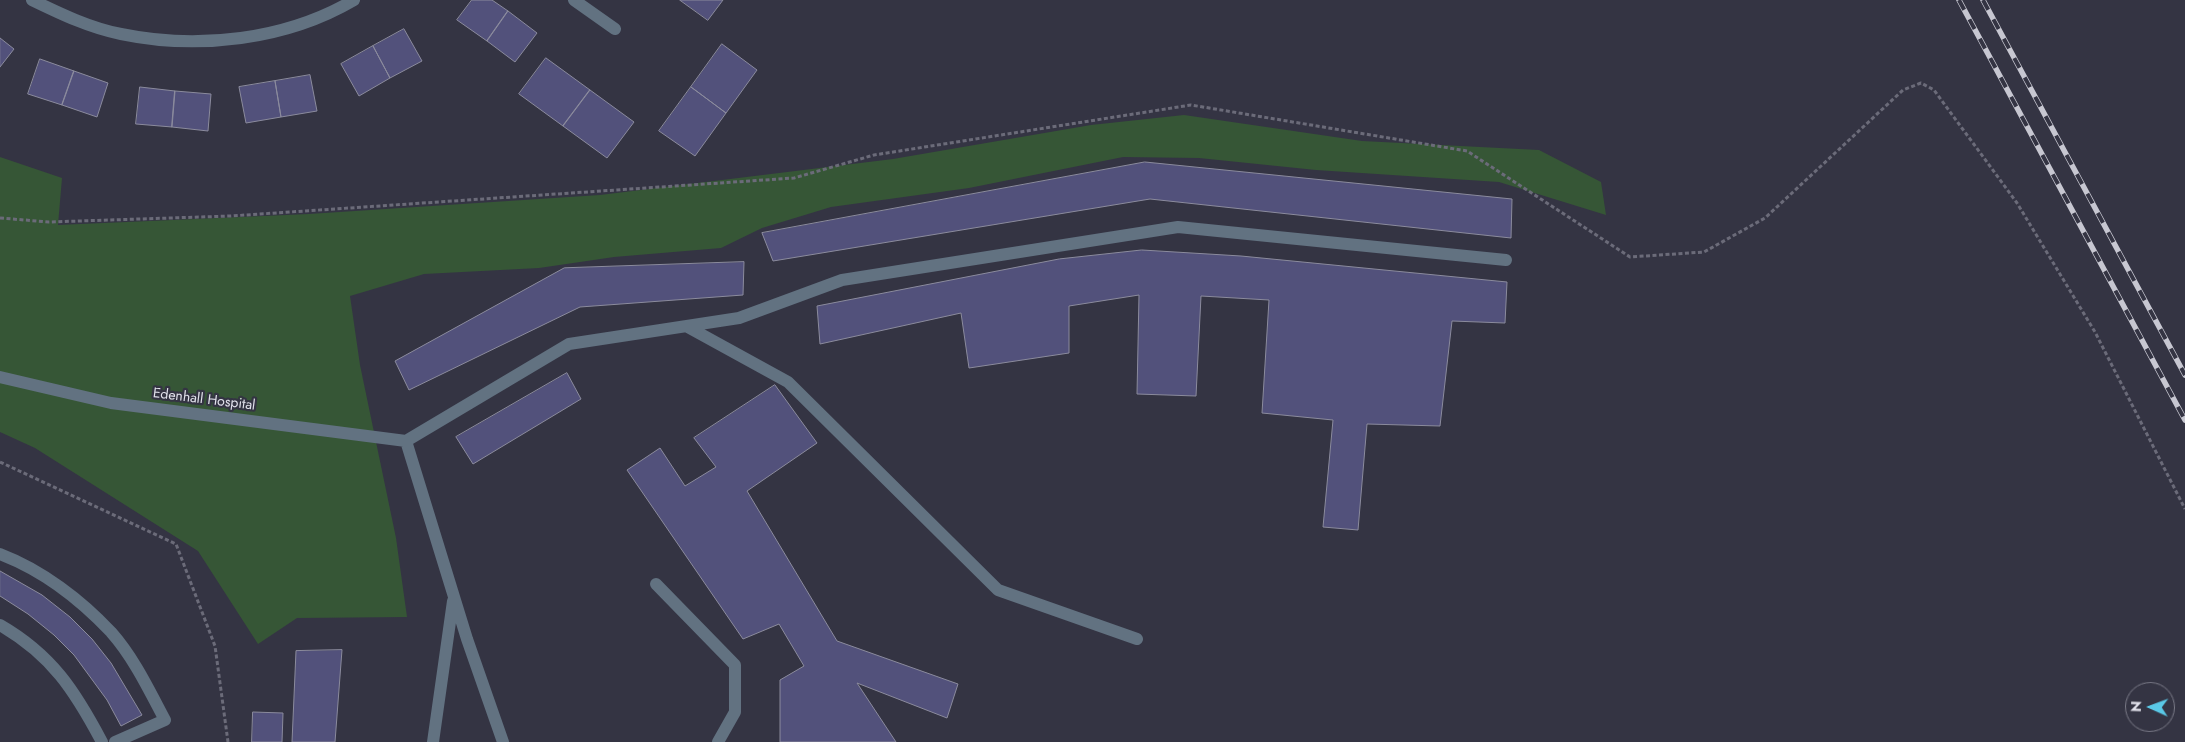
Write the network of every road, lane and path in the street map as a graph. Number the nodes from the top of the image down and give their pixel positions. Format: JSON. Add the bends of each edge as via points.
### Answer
{"nodes":[{"id":1,"x":32,"y":0,"type":"edge"},
{"id":2,"x":354,"y":0,"type":"edge"},
{"id":3,"x":574,"y":0,"type":"edge"},
{"id":4,"x":615,"y":29,"type":"dead end"},
{"id":5,"x":0,"y":218,"type":"edge"},
{"id":6,"x":1506,"y":260,"type":"dead end"},
{"id":7,"x":686,"y":326,"type":"junction"},
{"id":8,"x":0,"y":377,"type":"edge"},
{"id":9,"x":406,"y":441,"type":"junction"},
{"id":10,"x":0,"y":462,"type":"edge"},
{"id":11,"x":2185,"y":509,"type":"edge"},
{"id":12,"x":0,"y":554,"type":"edge"},
{"id":13,"x":656,"y":584,"type":"dead end"},
{"id":14,"x":454,"y":596,"type":"junction"},
{"id":15,"x":0,"y":625,"type":"edge"},
{"id":16,"x":1137,"y":639,"type":"dead end"},
{"id":17,"x":102,"y":742,"type":"edge"},
{"id":18,"x":115,"y":742,"type":"edge"},
{"id":19,"x":228,"y":742,"type":"edge"},
{"id":20,"x":433,"y":742,"type":"edge"},
{"id":21,"x":503,"y":742,"type":"edge"},
{"id":22,"x":718,"y":742,"type":"edge"}],
"edges":[{"from":1,"to":2,"type":"street","via":[[72,19],[121,34],[173,41],[227,40],[280,31],[336,11]]},
{"from":3,"to":4,"type":"street"},
{"from":5,"to":11,"type":"path","via":[[50,222],[231,216],[794,178],[874,155],[1191,105],[1467,151],[1630,257],[1704,252],[1765,218],[1903,90],[1920,82],[1934,90],[2017,203],[2095,332]]},
{"from":6,"to":7,"type":"street","via":[[1178,226],[842,280],[739,318]]},
{"from":7,"to":9,"type":"street","via":[[569,344]]},
{"from":7,"to":16,"type":"street","via":[[788,382],[998,590]]},
{"from":8,"to":9,"type":"street","name":"Edenhall Hospital","via":[[111,403]]},
{"from":9,"to":14,"type":"street"},
{"from":10,"to":19,"type":"path","via":[[176,544],[215,646]]},
{"from":12,"to":18,"type":"street","via":[[47,578],[81,605],[112,633],[141,674],[165,720]]},
{"from":13,"to":22,"type":"street","via":[[736,665],[735,712]]},
{"from":14,"to":20,"type":"street"},
{"from":14,"to":21,"type":"street"},
{"from":15,"to":17,"type":"street","via":[[35,648],[62,676],[82,704]]}]}
